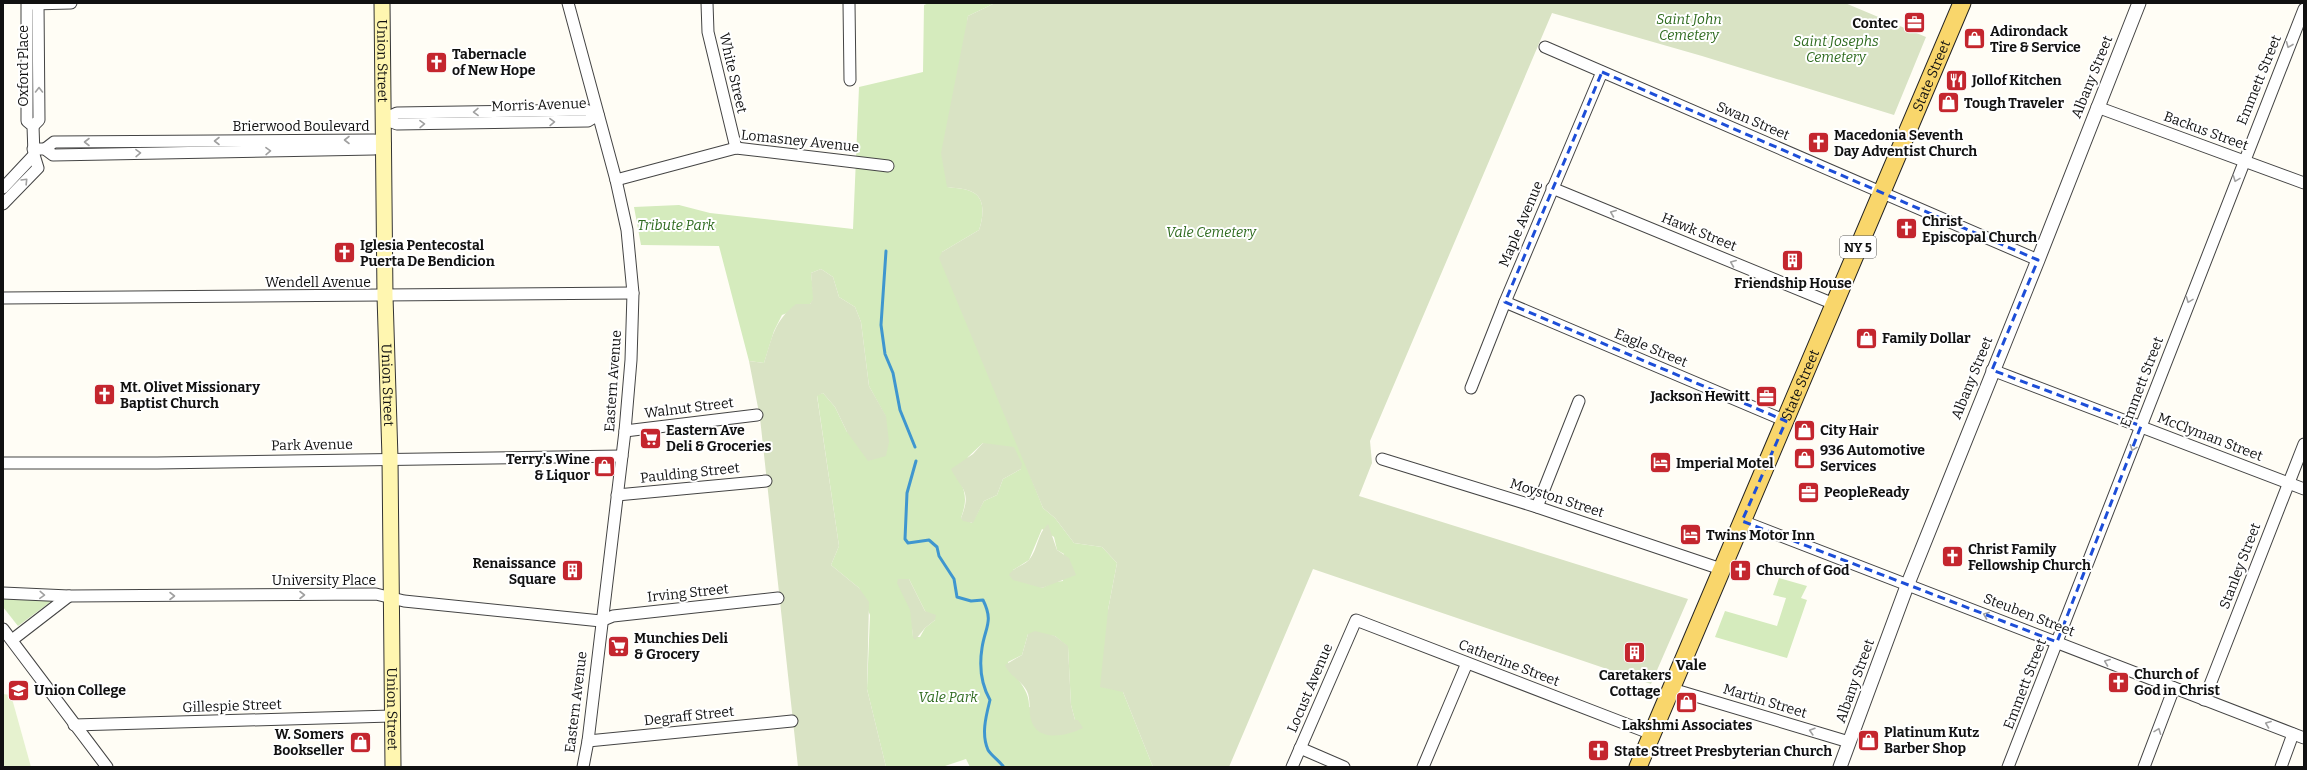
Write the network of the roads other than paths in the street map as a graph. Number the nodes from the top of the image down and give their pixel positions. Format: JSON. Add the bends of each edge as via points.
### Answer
{"nodes":[{"id":1,"x":33,"y":3,"type":"edge"},
{"id":2,"x":71,"y":3,"type":"edge"},
{"id":3,"x":382,"y":3,"type":"edge"},
{"id":4,"x":568,"y":3,"type":"edge"},
{"id":5,"x":708,"y":3,"type":"edge"},
{"id":6,"x":849,"y":3,"type":"edge"},
{"id":7,"x":1962,"y":3,"type":"edge"},
{"id":8,"x":2139,"y":3,"type":"edge"},
{"id":9,"x":2304,"y":9,"type":"edge"},
{"id":10,"x":1545,"y":47,"type":"dead end"},
{"id":11,"x":1602,"y":72,"type":"junction"},
{"id":12,"x":850,"y":80,"type":"dead end"},
{"id":13,"x":2097,"y":107,"type":"junction"},
{"id":14,"x":598,"y":115,"type":"junction"},
{"id":15,"x":384,"y":119,"type":"junction"},
{"id":16,"x":385,"y":144,"type":"junction"},
{"id":17,"x":736,"y":148,"type":"junction"},
{"id":18,"x":37,"y":151,"type":"junction"},
{"id":19,"x":2243,"y":161,"type":"junction"},
{"id":20,"x":888,"y":166,"type":"dead end"},
{"id":21,"x":616,"y":180,"type":"junction"},
{"id":22,"x":2304,"y":183,"type":"edge"},
{"id":23,"x":3,"y":188,"type":"edge"},
{"id":24,"x":1552,"y":188,"type":"junction"},
{"id":25,"x":1881,"y":193,"type":"junction"},
{"id":26,"x":3,"y":204,"type":"edge"},
{"id":27,"x":2038,"y":260,"type":"junction"},
{"id":28,"x":633,"y":293,"type":"junction"},
{"id":29,"x":385,"y":296,"type":"junction"},
{"id":30,"x":3,"y":298,"type":"edge"},
{"id":31,"x":1505,"y":302,"type":"junction"},
{"id":32,"x":1834,"y":304,"type":"junction"},
{"id":33,"x":1992,"y":370,"type":"junction"},
{"id":34,"x":1471,"y":388,"type":"dead end"},
{"id":35,"x":1579,"y":401,"type":"dead end"},
{"id":36,"x":757,"y":415,"type":"dead end"},
{"id":37,"x":1786,"y":421,"type":"junction"},
{"id":38,"x":2141,"y":426,"type":"junction"},
{"id":39,"x":625,"y":430,"type":"junction"},
{"id":40,"x":2304,"y":444,"type":"edge"},
{"id":41,"x":622,"y":456,"type":"junction"},
{"id":42,"x":390,"y":458,"type":"junction"},
{"id":43,"x":1382,"y":459,"type":"dead end"},
{"id":44,"x":3,"y":463,"type":"edge"},
{"id":45,"x":766,"y":480,"type":"dead end"},
{"id":46,"x":2289,"y":483,"type":"junction"},
{"id":47,"x":2304,"y":489,"type":"edge"},
{"id":48,"x":617,"y":495,"type":"junction"},
{"id":49,"x":1537,"y":507,"type":"junction"},
{"id":50,"x":1742,"y":521,"type":"junction"},
{"id":51,"x":1721,"y":570,"type":"junction"},
{"id":52,"x":1907,"y":586,"type":"junction"},
{"id":53,"x":3,"y":593,"type":"edge"},
{"id":54,"x":69,"y":596,"type":"junction"},
{"id":55,"x":390,"y":597,"type":"junction"},
{"id":56,"x":778,"y":598,"type":"dead end"},
{"id":57,"x":1356,"y":620,"type":"joint"},
{"id":58,"x":601,"y":621,"type":"junction"},
{"id":59,"x":3,"y":629,"type":"edge"},
{"id":60,"x":12,"y":640,"type":"junction"},
{"id":61,"x":2057,"y":642,"type":"junction"},
{"id":62,"x":1467,"y":663,"type":"junction"},
{"id":63,"x":2174,"y":688,"type":"junction"},
{"id":64,"x":1672,"y":689,"type":"junction"},
{"id":65,"x":2204,"y":700,"type":"junction"},
{"id":66,"x":391,"y":716,"type":"junction"},
{"id":67,"x":792,"y":721,"type":"dead end"},
{"id":68,"x":74,"y":725,"type":"junction"},
{"id":69,"x":1652,"y":734,"type":"junction"},
{"id":70,"x":2299,"y":736,"type":"edge"},
{"id":71,"x":588,"y":741,"type":"junction"},
{"id":72,"x":1849,"y":742,"type":"junction"},
{"id":73,"x":1300,"y":748,"type":"junction"},
{"id":74,"x":107,"y":767,"type":"edge"},
{"id":75,"x":393,"y":767,"type":"edge"},
{"id":76,"x":583,"y":767,"type":"edge"},
{"id":77,"x":1292,"y":767,"type":"edge"},
{"id":78,"x":1344,"y":767,"type":"edge"},
{"id":79,"x":1423,"y":767,"type":"edge"},
{"id":80,"x":1638,"y":767,"type":"edge"},
{"id":81,"x":1840,"y":767,"type":"edge"},
{"id":82,"x":2008,"y":767,"type":"edge"},
{"id":83,"x":2144,"y":767,"type":"edge"},
{"id":84,"x":2281,"y":767,"type":"edge"}],
"edges":[{"from":1,"to":2,"type":"street"},
{"from":1,"to":18,"type":"street","name":"Oxford Place","via":[[27,121],[33,126]]},
{"from":3,"to":15,"type":"main road","name":"Union Street"},
{"from":4,"to":14,"type":"street","name":"Eastern Avenue"},
{"from":5,"to":17,"type":"street","name":"White Street","via":[[708,32]]},
{"from":6,"to":12,"type":"street"},
{"from":7,"to":25,"type":"main road","name":"State Street","number":"NY 5"},
{"from":8,"to":13,"type":"street","name":"Albany Street"},
{"from":9,"to":19,"type":"street","name":"Emmett Street","one_way":true},
{"from":10,"to":11,"type":"street","name":"Swan Street"},
{"from":11,"to":24,"type":"street","name":"Maple Avenue"},
{"from":11,"to":25,"type":"street","name":"Swan Street"},
{"from":13,"to":19,"type":"street","name":"Backus Street"},
{"from":13,"to":27,"type":"street","name":"Albany Street"},
{"from":14,"to":15,"type":"street","name":"Morris Avenue","via":[[588,121],[397,124]]},
{"from":14,"to":21,"type":"street","name":"Eastern Avenue"},
{"from":15,"to":16,"type":"main road","name":"Union Street"},
{"from":16,"to":18,"type":"street","name":"Brierwood Boulevard","via":[[374,149],[69,155]]},
{"from":16,"to":29,"type":"main road","name":"Union Street"},
{"from":17,"to":20,"type":"street","name":"Lomasney Avenue"},
{"from":17,"to":21,"type":"street","name":"Lomasney Avenue"},
{"from":18,"to":23,"type":"street"},
{"from":26,"to":18,"type":"street","name":"Oxford Place","one_way":true,"via":[[38,168]]},
{"from":19,"to":22,"type":"street","name":"Backus Street"},
{"from":19,"to":38,"type":"street","name":"Emmett Street","one_way":true},
{"from":21,"to":28,"type":"street","name":"Eastern Avenue","via":[[627,230]]},
{"from":24,"to":31,"type":"street","name":"Maple Avenue"},
{"from":32,"to":24,"type":"street","name":"Hawk Street","one_way":true},
{"from":25,"to":27,"type":"street","name":"Swan Street"},
{"from":25,"to":32,"type":"main road","name":"State Street","number":"NY 5"},
{"from":27,"to":33,"type":"street","name":"Albany Street"},
{"from":28,"to":29,"type":"street","name":"Wendell Avenue"},
{"from":28,"to":39,"type":"street","name":"Eastern Avenue"},
{"from":29,"to":30,"type":"street","name":"Wendell Avenue"},
{"from":29,"to":42,"type":"main road","name":"Union Street"},
{"from":31,"to":34,"type":"street","name":"Maple Avenue"},
{"from":31,"to":37,"type":"street","name":"Eagle Street"},
{"from":32,"to":37,"type":"main road","name":"State Street","number":"NY 5"},
{"from":33,"to":38,"type":"street","name":"McClyman Street"},
{"from":33,"to":52,"type":"street","name":"Albany Street"},
{"from":35,"to":49,"type":"street"},
{"from":36,"to":39,"type":"street","name":"Walnut Street"},
{"from":37,"to":50,"type":"main road","name":"State Street","number":"NY 5"},
{"from":38,"to":46,"type":"street","name":"McClyman Street"},
{"from":38,"to":61,"type":"street","name":"Emmett Street","one_way":true},
{"from":39,"to":41,"type":"street","name":"Eastern Avenue"},
{"from":40,"to":46,"type":"street","name":"Stanley Street"},
{"from":41,"to":42,"type":"street","name":"Park Avenue"},
{"from":41,"to":48,"type":"street","name":"Eastern Avenue"},
{"from":42,"to":44,"type":"street","name":"Park Avenue","via":[[158,463]]},
{"from":42,"to":55,"type":"main road","name":"Union Street"},
{"from":43,"to":49,"type":"street","name":"Moyston Street"},
{"from":45,"to":48,"type":"street","name":"Paulding Street"},
{"from":46,"to":47,"type":"street","name":"McClyman Street"},
{"from":46,"to":65,"type":"street","name":"Stanley Street"},
{"from":48,"to":58,"type":"street","name":"Eastern Avenue"},
{"from":49,"to":51,"type":"street","name":"Moyston Street"},
{"from":50,"to":51,"type":"main road","name":"State Street","number":"NY 5"},
{"from":50,"to":52,"type":"street","name":"Steuben Street"},
{"from":51,"to":64,"type":"main road","name":"State Street","number":"NY 5"},
{"from":61,"to":52,"type":"street","name":"Steuben Street","one_way":true},
{"from":52,"to":72,"type":"street","name":"Albany Street"},
{"from":53,"to":54,"type":"street","name":"University Place","one_way":true},
{"from":54,"to":55,"type":"street","name":"University Place","one_way":true,"via":[[376,594]]},
{"from":54,"to":60,"type":"street"},
{"from":55,"to":58,"type":"street","name":"University Place","via":[[404,601]]},
{"from":55,"to":66,"type":"main road","name":"Union Street"},
{"from":56,"to":58,"type":"street","name":"Irving Street","via":[[613,616]]},
{"from":57,"to":62,"type":"street","name":"Catherine Street"},
{"from":57,"to":73,"type":"street","name":"Locust Avenue"},
{"from":58,"to":71,"type":"street","name":"Eastern Avenue"},
{"from":59,"to":60,"type":"street"},
{"from":60,"to":68,"type":"street"},
{"from":63,"to":61,"type":"street","name":"Steuben Street","one_way":true},
{"from":61,"to":82,"type":"street","name":"Emmett Street"},
{"from":62,"to":69,"type":"street","name":"Catherine Street"},
{"from":62,"to":79,"type":"street"},
{"from":63,"to":65,"type":"street","name":"Steuben Street"},
{"from":83,"to":63,"type":"street","one_way":true},
{"from":64,"to":69,"type":"main road","name":"State Street","number":"NY 5"},
{"from":72,"to":64,"type":"street","name":"Martin Street","one_way":true},
{"from":70,"to":65,"type":"street","name":"Steuben Street","one_way":true},
{"from":66,"to":68,"type":"street","name":"Gillespie Street"},
{"from":66,"to":75,"type":"main road","name":"Union Street"},
{"from":67,"to":71,"type":"street","name":"Degraff Street"},
{"from":68,"to":74,"type":"street"},
{"from":69,"to":80,"type":"main road","name":"State Street","number":"NY 5"},
{"from":70,"to":84,"type":"street"},
{"from":71,"to":76,"type":"street","name":"Eastern Avenue"},
{"from":72,"to":81,"type":"street","name":"Albany Street"},
{"from":73,"to":77,"type":"street","name":"Locust Avenue"},
{"from":73,"to":78,"type":"street"}]}
